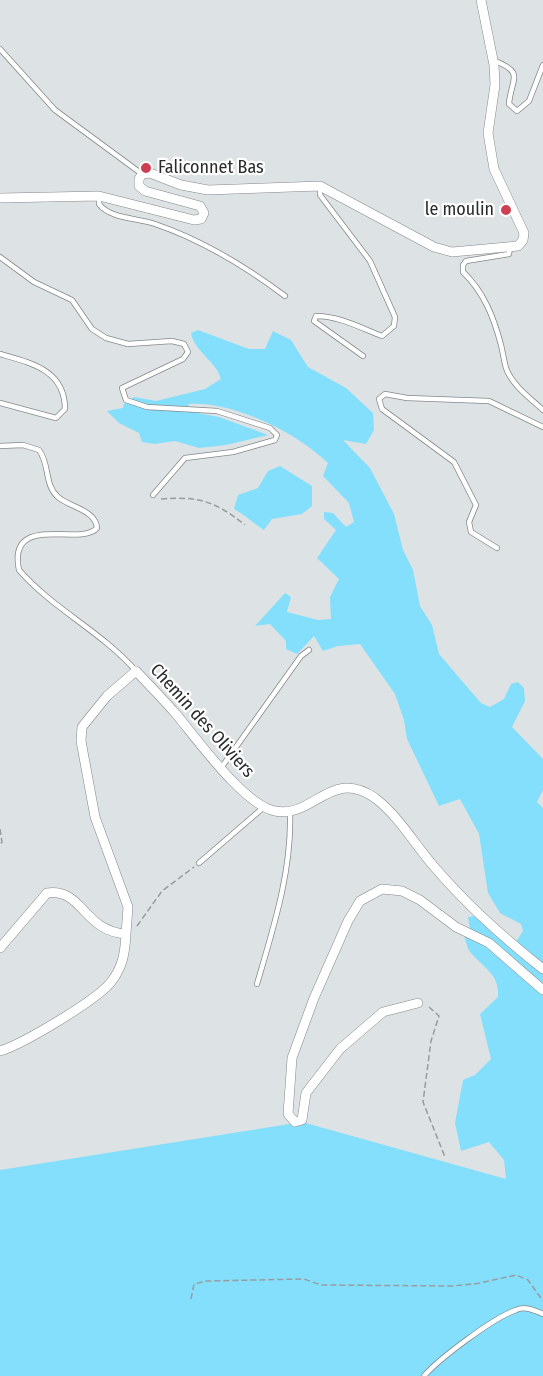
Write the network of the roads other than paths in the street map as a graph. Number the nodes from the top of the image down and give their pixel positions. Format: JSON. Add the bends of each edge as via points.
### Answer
{"nodes":[{"id":1,"x":481,"y":0,"type":"edge"},
{"id":2,"x":0,"y":49,"type":"edge"},
{"id":3,"x":493,"y":60,"type":"junction"},
{"id":4,"x":543,"y":65,"type":"edge"},
{"id":5,"x":142,"y":174,"type":"junction"},
{"id":6,"x":320,"y":186,"type":"junction"},
{"id":7,"x":99,"y":196,"type":"junction"},
{"id":8,"x":0,"y":198,"type":"edge"},
{"id":9,"x":510,"y":247,"type":"junction"},
{"id":10,"x":0,"y":257,"type":"edge"},
{"id":11,"x":285,"y":296,"type":"dead end"},
{"id":12,"x":0,"y":354,"type":"edge"},
{"id":13,"x":363,"y":356,"type":"dead end"},
{"id":14,"x":0,"y":403,"type":"edge"},
{"id":15,"x":543,"y":410,"type":"edge"},
{"id":16,"x":543,"y":427,"type":"edge"},
{"id":17,"x":0,"y":446,"type":"edge"},
{"id":18,"x":153,"y":495,"type":"road end"},
{"id":19,"x":497,"y":548,"type":"dead end"},
{"id":20,"x":309,"y":650,"type":"dead end"},
{"id":21,"x":136,"y":671,"type":"junction"},
{"id":22,"x":222,"y":768,"type":"junction"},
{"id":23,"x":264,"y":807,"type":"junction"},
{"id":24,"x":290,"y":813,"type":"junction"},
{"id":25,"x":199,"y":863,"type":"road end"},
{"id":26,"x":126,"y":933,"type":"junction"},
{"id":27,"x":0,"y":948,"type":"edge"},
{"id":28,"x":543,"y":969,"type":"edge"},
{"id":29,"x":257,"y":984,"type":"dead end"},
{"id":30,"x":543,"y":990,"type":"edge"},
{"id":31,"x":418,"y":1003,"type":"road end"},
{"id":32,"x":0,"y":1051,"type":"edge"},
{"id":33,"x":543,"y":1314,"type":"edge"},
{"id":34,"x":424,"y":1376,"type":"edge"}],
"edges":[{"from":1,"to":3,"type":"street"},
{"from":2,"to":5,"type":"lane","via":[[55,110]]},
{"from":3,"to":4,"type":"lane","via":[[514,72],[509,104],[517,111],[529,100]]},
{"from":3,"to":9,"type":"street","via":[[495,85],[488,133],[494,169],[524,233],[524,240]]},
{"from":5,"to":6,"type":"street","via":[[150,172],[181,185],[208,190]]},
{"from":5,"to":7,"type":"street","via":[[140,186],[145,190],[200,206],[204,213],[201,219]]},
{"from":6,"to":9,"type":"street","via":[[434,247],[452,252]]},
{"from":6,"to":13,"type":"lane","via":[[320,195],[370,261],[395,317],[394,326],[382,336],[348,322],[316,316],[314,321]]},
{"from":7,"to":8,"type":"street"},
{"from":7,"to":11,"type":"lane","via":[[99,204],[108,212],[154,223],[225,255]]},
{"from":9,"to":15,"type":"lane","via":[[509,254],[500,257],[466,261],[463,272],[485,299],[506,369]]},
{"from":10,"to":18,"type":"lane","via":[[34,282],[72,300],[92,329],[106,338],[128,344],[172,340],[184,344],[188,352],[183,358],[122,388],[126,400],[147,406],[217,411],[270,428],[277,435],[275,440],[233,452],[185,458]]},
{"from":12,"to":14,"type":"lane","via":[[42,367],[54,376],[65,409],[56,418]]},
{"from":16,"to":19,"type":"lane","via":[[489,400],[385,394],[379,399],[382,409],[453,462],[476,505],[469,522],[471,532]]},
{"from":17,"to":21,"type":"lane","via":[[23,445],[39,450],[50,486],[58,497],[97,523],[97,528],[88,534],[30,538],[22,544],[19,570]]},
{"from":20,"to":22,"type":"lane"},
{"from":21,"to":22,"type":"street","name":"Chemin des Oliviers"},
{"from":21,"to":26,"type":"street","name":"Chemin des Oliviers","via":[[107,696],[82,727],[81,741],[95,817],[128,907]]},
{"from":22,"to":23,"type":"street","name":"Chemin des Oliviers"},
{"from":23,"to":24,"type":"street","name":"Chemin des Oliviers"},
{"from":23,"to":25,"type":"lane"},
{"from":24,"to":28,"type":"street","via":[[334,789],[355,789],[373,797],[390,811],[470,907]]},
{"from":24,"to":29,"type":"lane","via":[[291,834],[279,909]]},
{"from":26,"to":27,"type":"street","via":[[113,933],[98,926],[67,894],[58,891],[47,893]]},
{"from":26,"to":32,"type":"street","name":"Chemin des Oliviers","via":[[124,958],[111,982],[81,1007]]},
{"from":30,"to":31,"type":"street","via":[[489,943],[456,927],[420,900],[402,891],[382,889],[360,901],[314,998],[292,1058],[288,1114],[295,1122],[302,1120],[306,1093],[339,1049],[383,1012]]},
{"from":33,"to":34,"type":"lane","via":[[532,1309],[516,1310],[492,1323]]}]}
